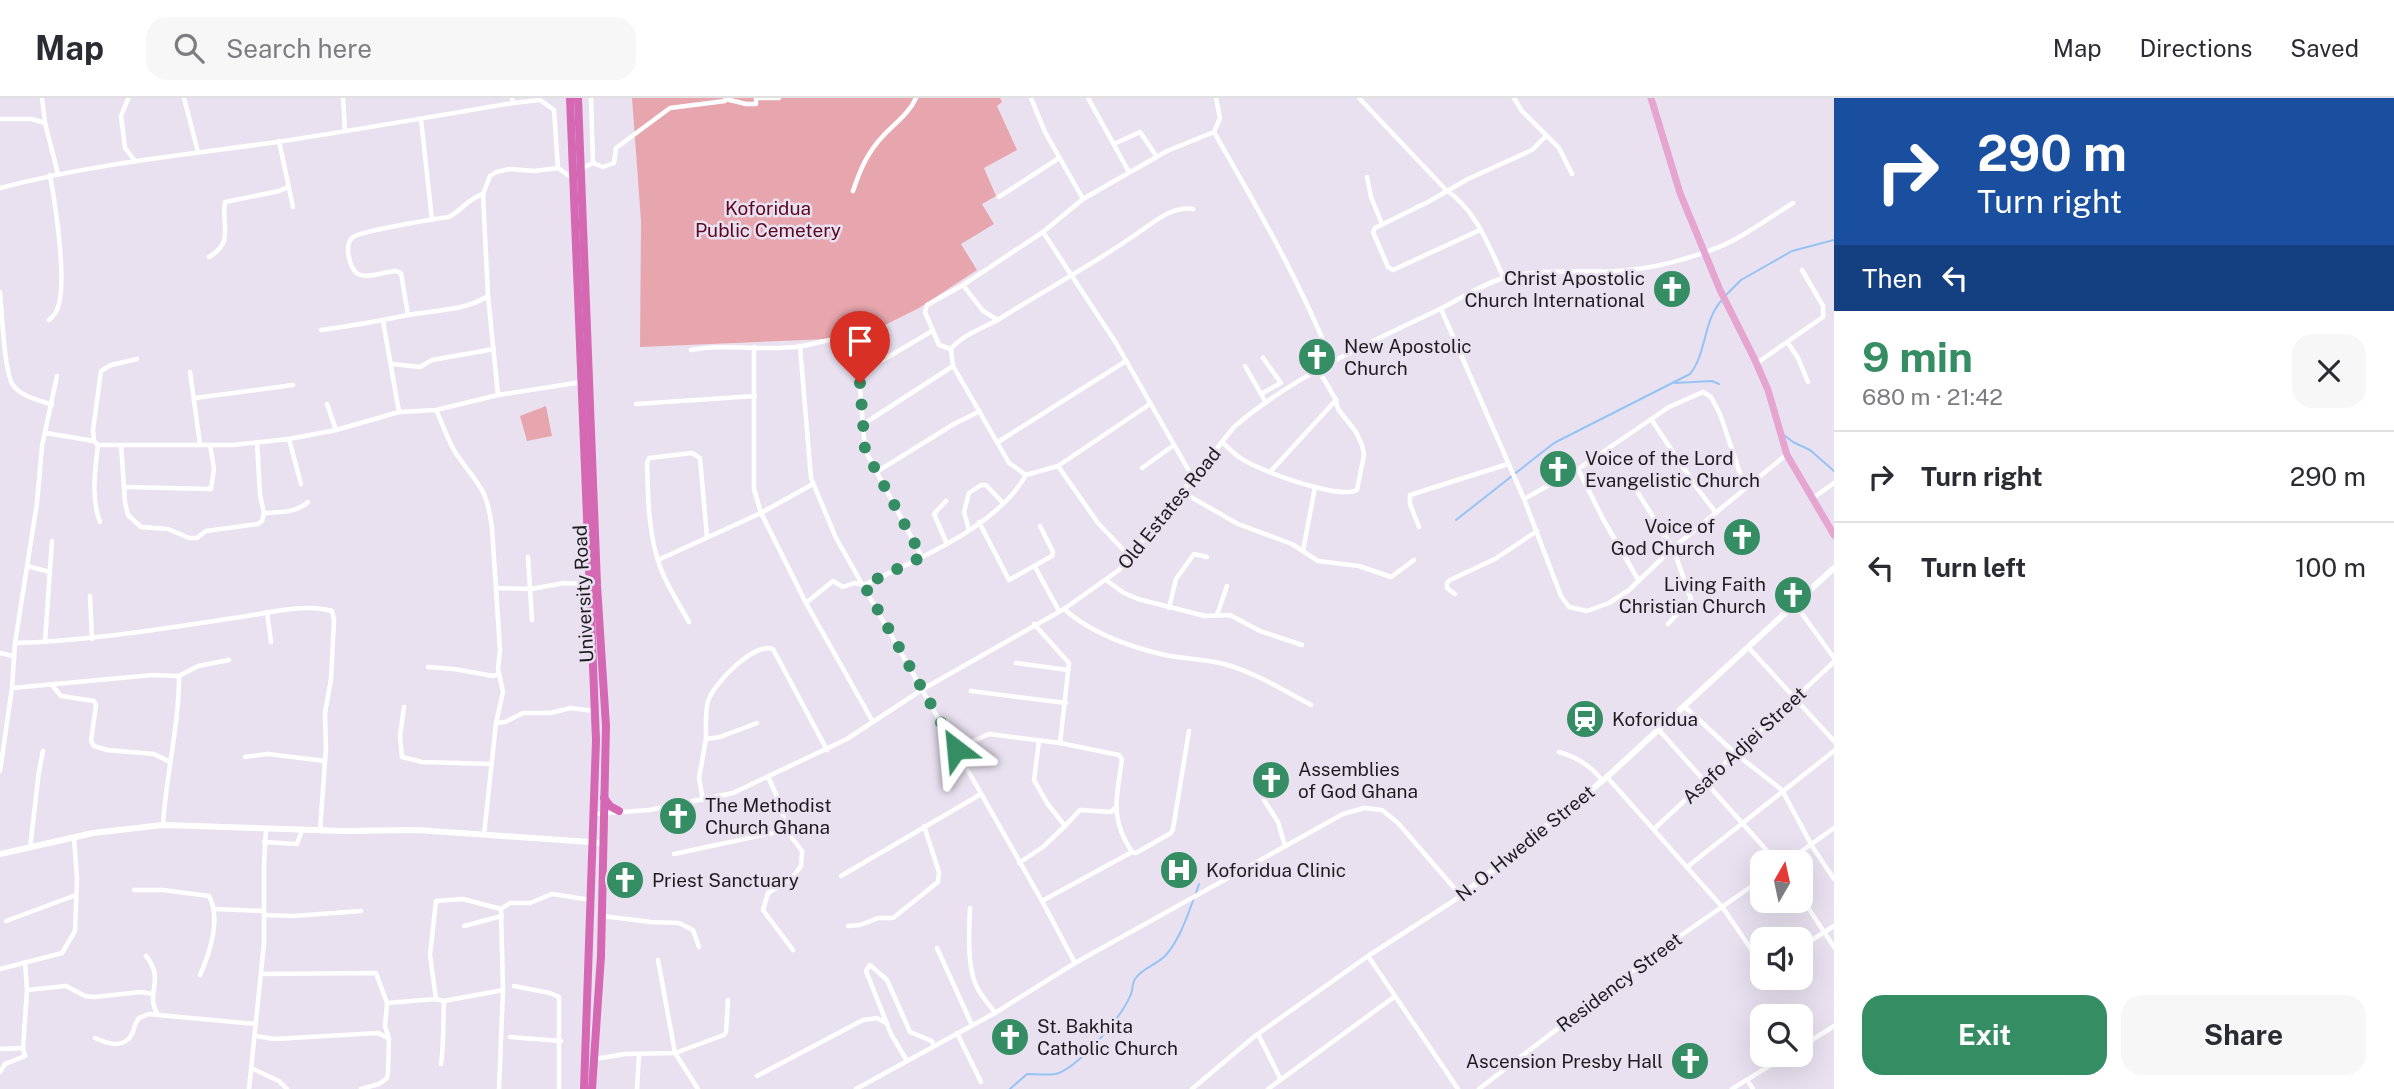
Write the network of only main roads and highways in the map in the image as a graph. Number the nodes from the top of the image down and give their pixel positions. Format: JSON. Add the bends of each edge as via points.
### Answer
{"nodes":[{"id":1,"x":570,"y":98,"type":"edge"},
{"id":2,"x":578,"y":98,"type":"edge"},
{"id":3,"x":1651,"y":98,"type":"edge"},
{"id":4,"x":1834,"y":535,"type":"edge"},
{"id":5,"x":593,"y":584,"type":"junction"},
{"id":6,"x":604,"y":798,"type":"junction"},
{"id":7,"x":619,"y":811,"type":"road end"},
{"id":8,"x":599,"y":813,"type":"junction"},
{"id":9,"x":584,"y":1089,"type":"edge"},
{"id":10,"x":592,"y":1089,"type":"edge"}],
"edges":[{"from":1,"to":5,"type":"highway","name":"University Road"},
{"from":2,"to":5,"type":"highway","name":"University Road"},
{"from":3,"to":4,"type":"main road","via":[[1680,193],[1768,390],[1787,455]]},
{"from":5,"to":6,"type":"highway","name":"University Road","via":[[606,726]]},
{"from":5,"to":8,"type":"highway","name":"University Road"},
{"from":6,"to":7,"type":"highway"},
{"from":6,"to":8,"type":"highway","name":"University Road"},
{"from":8,"to":9,"type":"highway","name":"University Road"},
{"from":8,"to":10,"type":"highway","name":"University Road","via":[[604,843]]}]}
